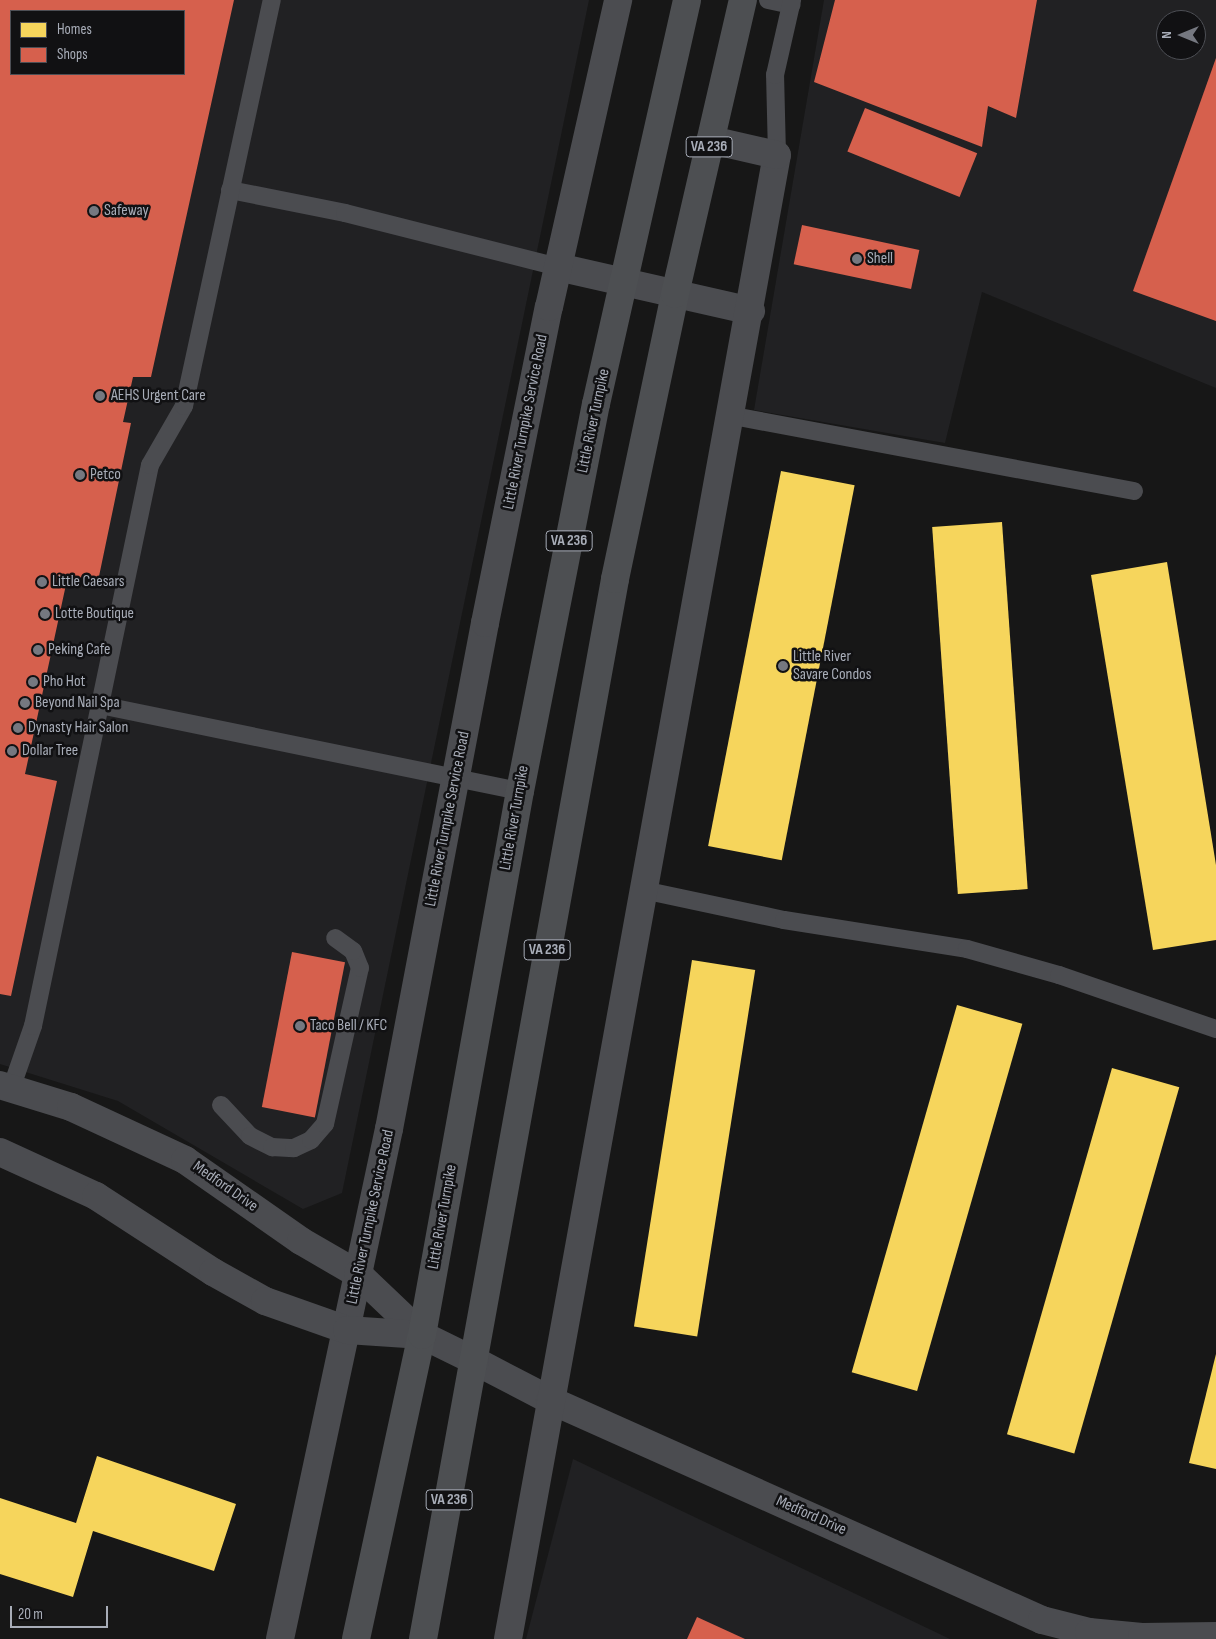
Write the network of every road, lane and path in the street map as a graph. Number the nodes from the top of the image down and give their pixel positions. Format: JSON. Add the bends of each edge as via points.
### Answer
{"nodes":[{"id":1,"x":272,"y":0,"type":"edge"},
{"id":2,"x":618,"y":0,"type":"edge"},
{"id":3,"x":688,"y":0,"type":"edge"},
{"id":4,"x":743,"y":0,"type":"edge"},
{"id":5,"x":768,"y":0,"type":"edge"},
{"id":6,"x":791,"y":2,"type":"edge"},
{"id":7,"x":711,"y":140,"type":"junction"},
{"id":8,"x":777,"y":155,"type":"junction"},
{"id":9,"x":230,"y":190,"type":"junction"},
{"id":10,"x":558,"y":267,"type":"junction"},
{"id":11,"x":622,"y":282,"type":"junction"},
{"id":12,"x":675,"y":294,"type":"junction"},
{"id":13,"x":751,"y":311,"type":"junction"},
{"id":14,"x":728,"y":416,"type":"junction"},
{"id":15,"x":1134,"y":491,"type":"dead end"},
{"id":16,"x":100,"y":705,"type":"junction"},
{"id":17,"x":456,"y":778,"type":"junction"},
{"id":18,"x":520,"y":791,"type":"junction"},
{"id":19,"x":643,"y":890,"type":"junction"},
{"id":20,"x":335,"y":938,"type":"dead end"},
{"id":21,"x":1216,"y":1029,"type":"edge"},
{"id":22,"x":6,"y":1087,"type":"edge"},
{"id":23,"x":220,"y":1105,"type":"dead end"},
{"id":24,"x":0,"y":1152,"type":"edge"},
{"id":25,"x":358,"y":1274,"type":"junction"},
{"id":26,"x":346,"y":1330,"type":"junction"},
{"id":27,"x":422,"y":1335,"type":"junction"},
{"id":28,"x":475,"y":1361,"type":"junction"},
{"id":29,"x":550,"y":1400,"type":"junction"},
{"id":30,"x":1216,"y":1636,"type":"edge"},
{"id":31,"x":280,"y":1639,"type":"edge"},
{"id":32,"x":356,"y":1639,"type":"edge"},
{"id":33,"x":423,"y":1639,"type":"edge"},
{"id":34,"x":508,"y":1639,"type":"edge"}],
"edges":[{"from":1,"to":9,"type":"lane"},
{"from":2,"to":10,"type":"street","name":"Little River Turnpike Service Road"},
{"from":3,"to":11,"type":"main road","name":"Little River Turnpike","number":"VA 236"},
{"from":4,"to":7,"type":"main road","number":"VA 236"},
{"from":5,"to":6,"type":"lane"},
{"from":6,"to":8,"type":"lane","via":[[775,75]]},
{"from":7,"to":8,"type":"street"},
{"from":7,"to":12,"type":"main road","number":"VA 236"},
{"from":8,"to":13,"type":"street"},
{"from":9,"to":10,"type":"lane","via":[[346,213]]},
{"from":9,"to":16,"type":"lane","via":[[184,406],[150,465]]},
{"from":10,"to":11,"type":"street"},
{"from":10,"to":17,"type":"street","name":"Little River Turnpike Service Road"},
{"from":11,"to":12,"type":"street"},
{"from":11,"to":18,"type":"main road","name":"Little River Turnpike","number":"VA 236"},
{"from":12,"to":13,"type":"street"},
{"from":12,"to":28,"type":"main road","number":"VA 236","via":[[608,617]]},
{"from":13,"to":14,"type":"street"},
{"from":14,"to":15,"type":"lane"},
{"from":14,"to":19,"type":"street"},
{"from":16,"to":17,"type":"lane"},
{"from":16,"to":22,"type":"lane","via":[[33,1026]]},
{"from":17,"to":18,"type":"lane"},
{"from":17,"to":25,"type":"street","name":"Little River Turnpike Service Road"},
{"from":18,"to":27,"type":"main road","name":"Little River Turnpike","number":"VA 236"},
{"from":19,"to":21,"type":"lane","via":[[784,920],[967,949],[1059,975]]},
{"from":19,"to":29,"type":"street"},
{"from":20,"to":23,"type":"lane","via":[[353,951],[360,968],[326,1124],[311,1140],[294,1148],[272,1147],[250,1136]]},
{"from":22,"to":25,"type":"street","name":"Medford Drive","via":[[79,1110],[185,1160],[301,1240]]},
{"from":24,"to":26,"type":"street","name":"Medford Drive","via":[[96,1196],[213,1272],[265,1301]]},
{"from":25,"to":26,"type":"street","name":"Little River Turnpike Service Road"},
{"from":25,"to":27,"type":"street","name":"Medford Drive"},
{"from":26,"to":27,"type":"street","name":"Medford Drive"},
{"from":26,"to":31,"type":"street","name":"Little River Turnpike Service Road"},
{"from":27,"to":28,"type":"street","name":"Medford Drive"},
{"from":27,"to":32,"type":"main road","name":"Little River Turnpike","number":"VA 236"},
{"from":28,"to":29,"type":"street","name":"Medford Drive"},
{"from":28,"to":33,"type":"main road","number":"VA 236"},
{"from":29,"to":30,"type":"street","name":"Medford Drive","via":[[1042,1620],[1089,1632],[1142,1638]]},
{"from":29,"to":34,"type":"street"}]}
